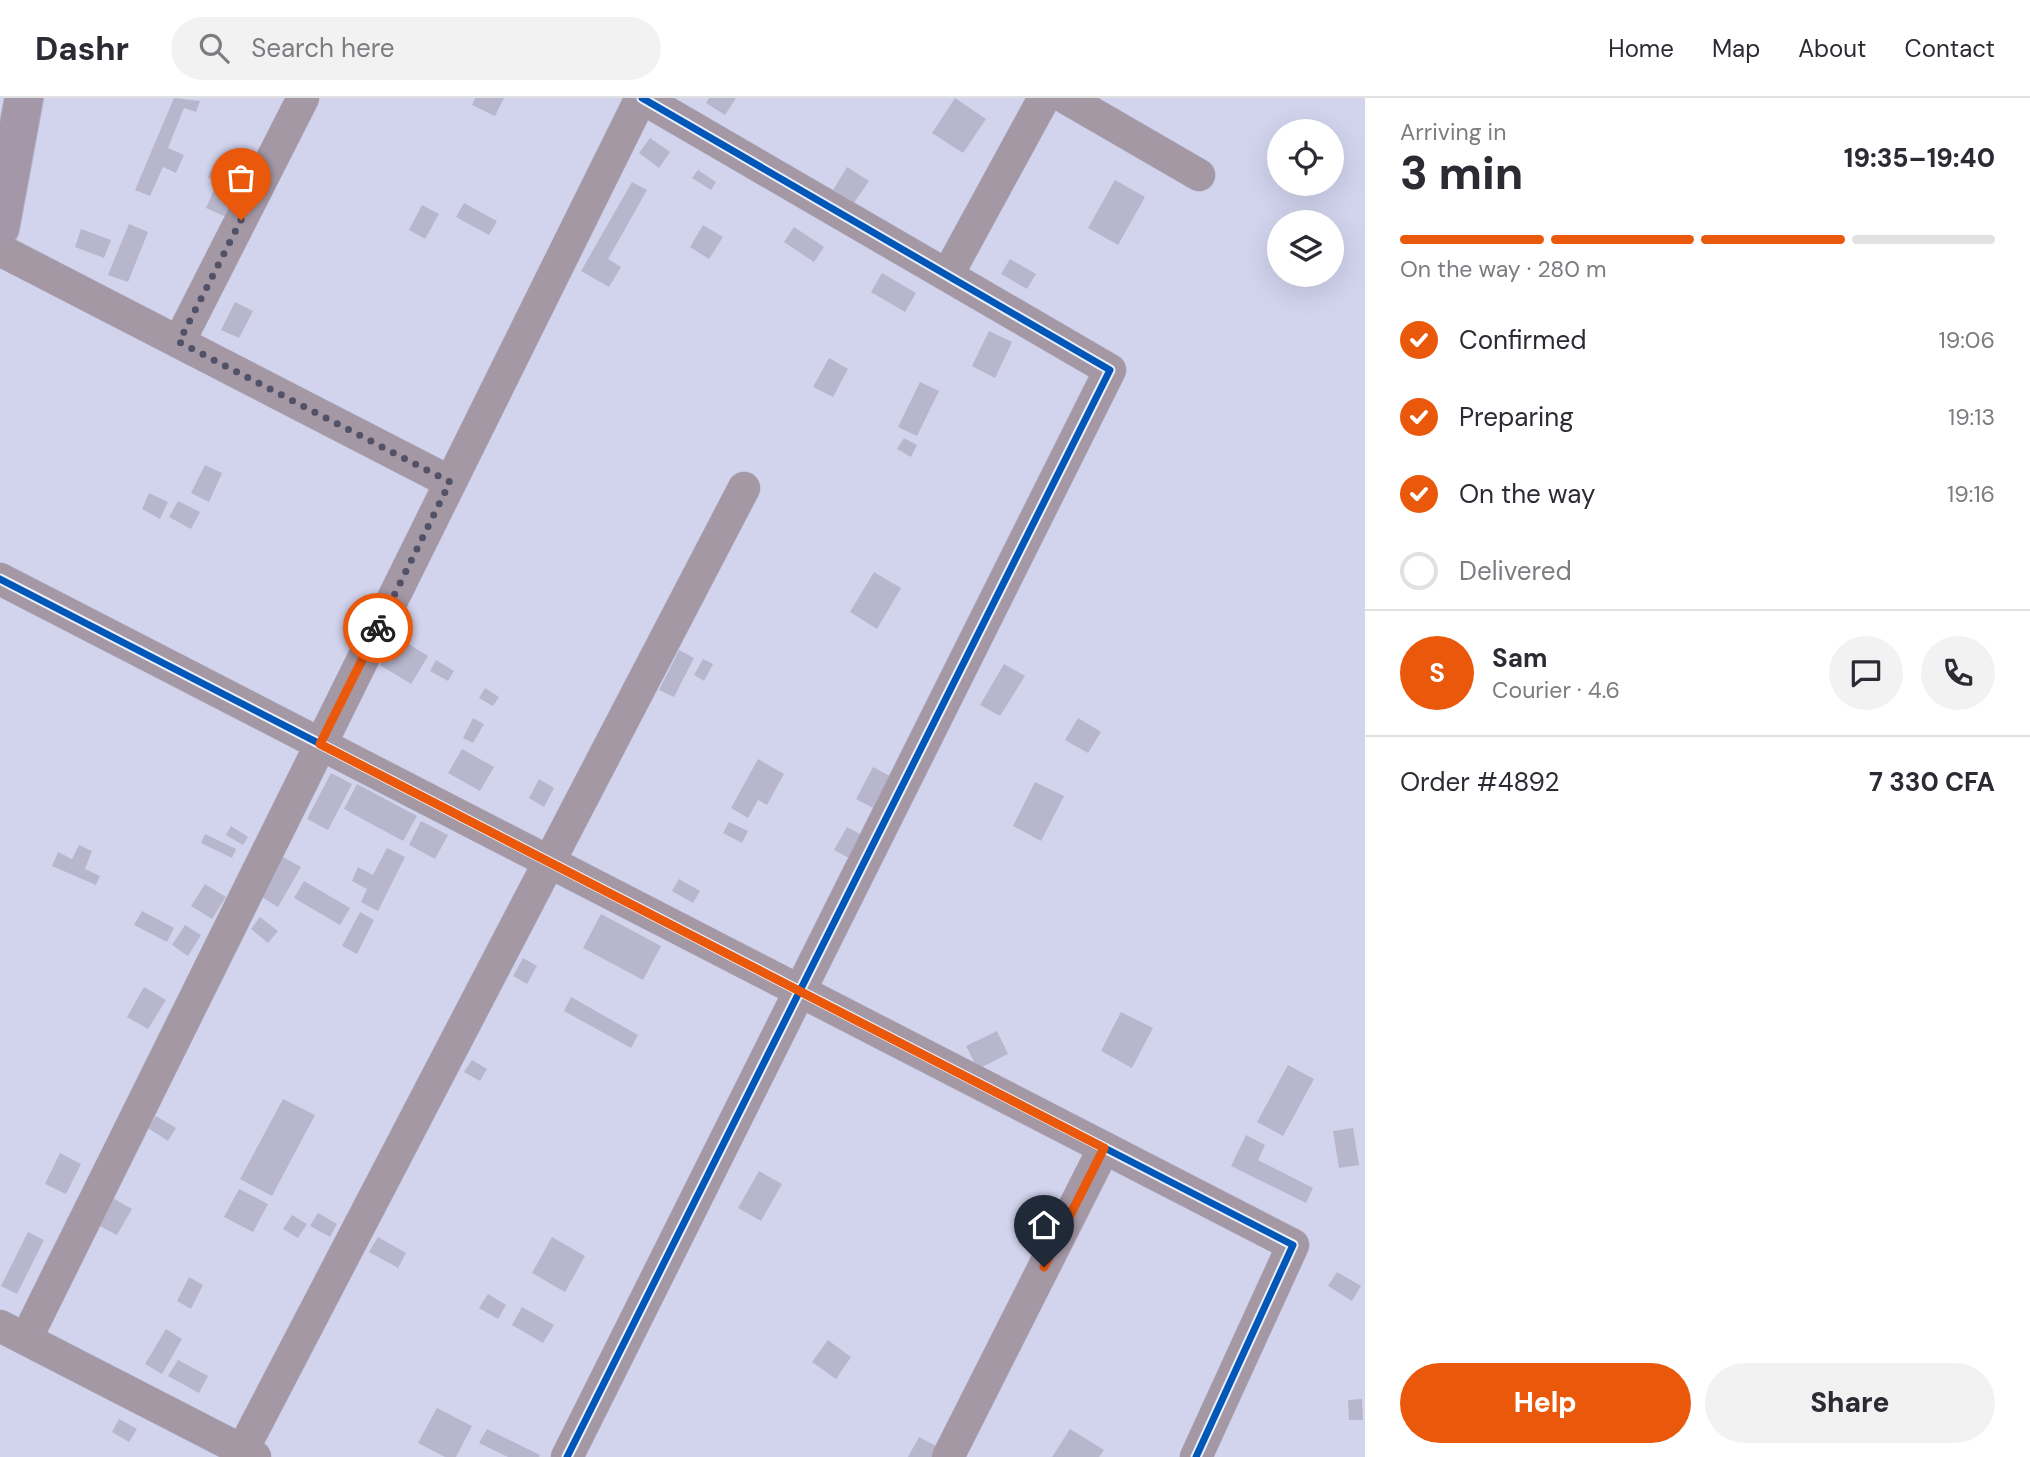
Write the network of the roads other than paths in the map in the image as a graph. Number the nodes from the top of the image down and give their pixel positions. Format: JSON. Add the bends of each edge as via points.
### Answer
{"nodes":[{"id":1,"x":24,"y":98,"type":"edge"},
{"id":2,"x":303,"y":98,"type":"edge"},
{"id":3,"x":641,"y":98,"type":"edge"},
{"id":4,"x":1044,"y":98,"type":"edge"},
{"id":5,"x":1066,"y":98,"type":"edge"},
{"id":6,"x":1199,"y":175,"type":"dead end"},
{"id":7,"x":0,"y":228,"type":"edge"},
{"id":8,"x":0,"y":250,"type":"edge"},
{"id":9,"x":948,"y":274,"type":"junction"},
{"id":10,"x":179,"y":342,"type":"junction"},
{"id":11,"x":450,"y":482,"type":"junction"},
{"id":12,"x":744,"y":488,"type":"dead end"},
{"id":13,"x":0,"y":579,"type":"edge"},
{"id":14,"x":320,"y":744,"type":"junction"},
{"id":15,"x":549,"y":862,"type":"junction"},
{"id":16,"x":800,"y":992,"type":"junction"},
{"id":17,"x":1104,"y":1148,"type":"junction"},
{"id":18,"x":13,"y":1332,"type":"edge"},
{"id":19,"x":245,"y":1455,"type":"edge"},
{"id":20,"x":567,"y":1457,"type":"edge"},
{"id":21,"x":948,"y":1457,"type":"edge"},
{"id":22,"x":1196,"y":1457,"type":"edge"}],
"edges":[{"from":1,"to":7,"type":"main road"},
{"from":2,"to":10,"type":"street"},
{"from":3,"to":9,"type":"street"},
{"from":3,"to":11,"type":"street"},
{"from":4,"to":9,"type":"street"},
{"from":5,"to":6,"type":"street"},
{"from":8,"to":10,"type":"street"},
{"from":9,"to":16,"type":"street","via":[[1110,370]]},
{"from":10,"to":11,"type":"street"},
{"from":11,"to":14,"type":"street"},
{"from":12,"to":15,"type":"street"},
{"from":13,"to":14,"type":"street"},
{"from":14,"to":15,"type":"street"},
{"from":14,"to":18,"type":"street"},
{"from":15,"to":16,"type":"street"},
{"from":15,"to":19,"type":"street"},
{"from":16,"to":17,"type":"street"},
{"from":16,"to":20,"type":"street"},
{"from":17,"to":21,"type":"street"},
{"from":17,"to":22,"type":"street","via":[[1293,1245]]},
{"from":18,"to":19,"type":"street"}]}
